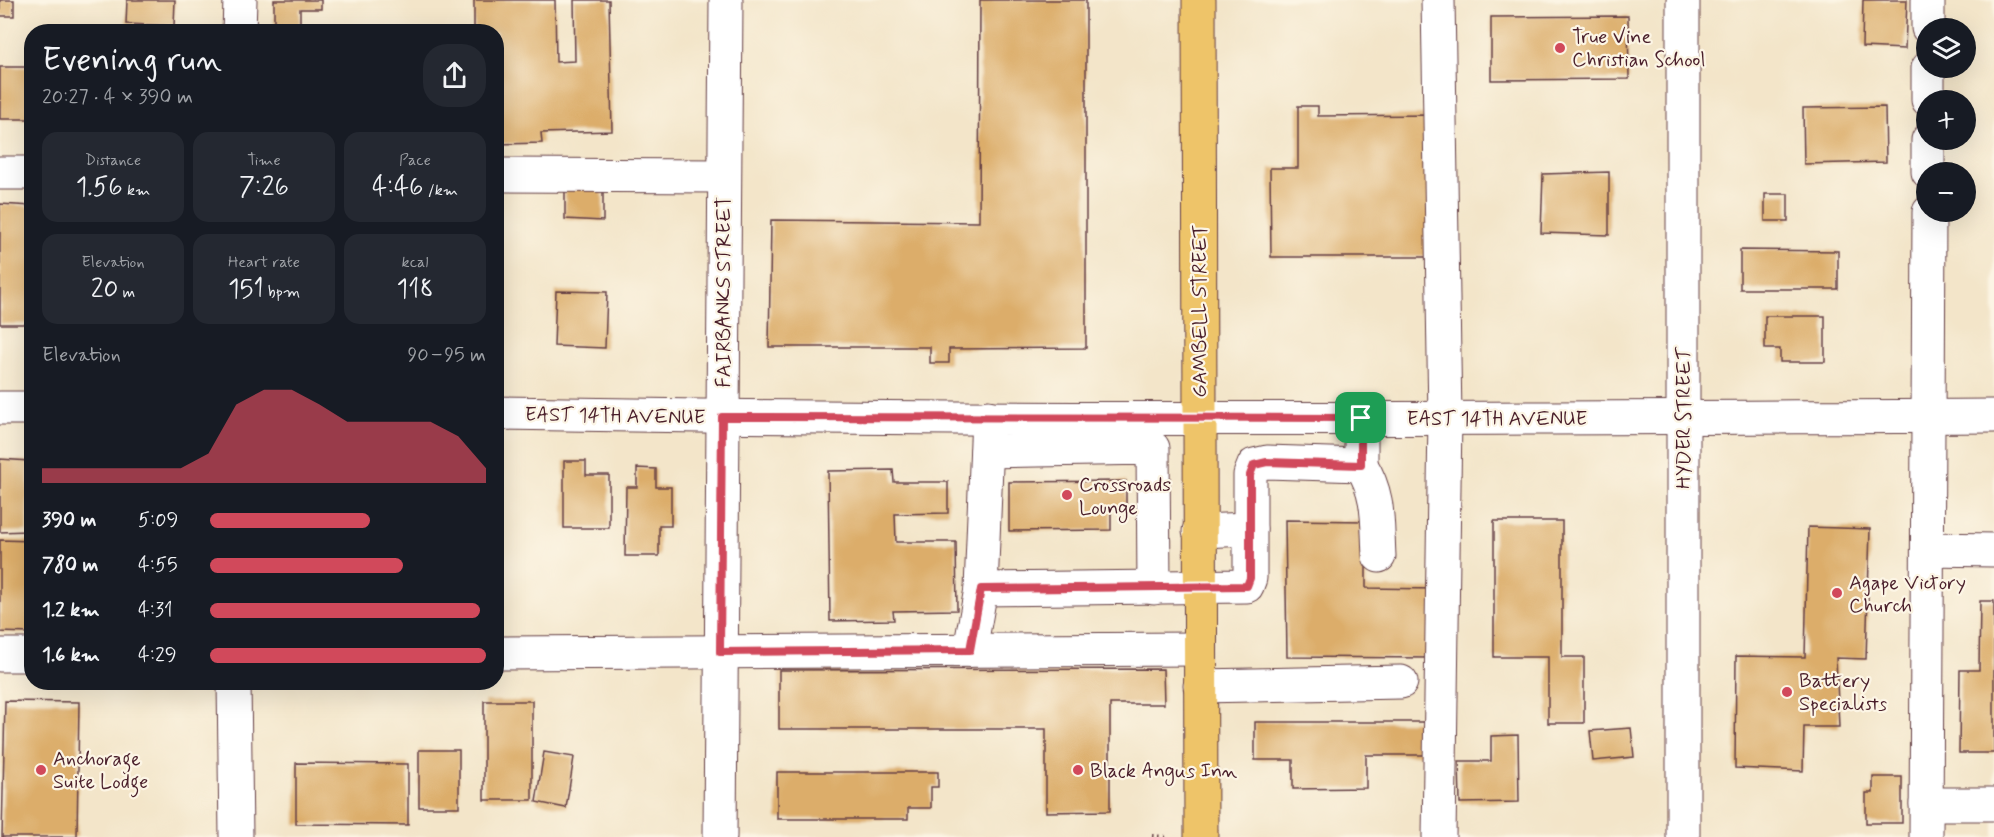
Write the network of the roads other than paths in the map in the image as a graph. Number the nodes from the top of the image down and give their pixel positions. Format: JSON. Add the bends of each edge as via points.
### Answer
{"nodes":[{"id":1,"x":240,"y":0,"type":"edge"},
{"id":2,"x":726,"y":0,"type":"edge"},
{"id":3,"x":1199,"y":0,"type":"edge"},
{"id":4,"x":1438,"y":0,"type":"edge"},
{"id":5,"x":1683,"y":0,"type":"edge"},
{"id":6,"x":1928,"y":0,"type":"edge"},
{"id":7,"x":1928,"y":18,"type":"edge"},
{"id":8,"x":239,"y":24,"type":"edge"},
{"id":9,"x":0,"y":173,"type":"edge"},
{"id":10,"x":24,"y":173,"type":"edge"},
{"id":11,"x":504,"y":175,"type":"edge"},
{"id":12,"x":724,"y":176,"type":"junction"},
{"id":13,"x":1929,"y":222,"type":"edge"},
{"id":14,"x":0,"y":408,"type":"edge"},
{"id":15,"x":24,"y":408,"type":"edge"},
{"id":16,"x":504,"y":413,"type":"edge"},
{"id":17,"x":1929,"y":416,"type":"junction"},
{"id":18,"x":1994,"y":416,"type":"edge"},
{"id":19,"x":722,"y":417,"type":"junction"},
{"id":20,"x":988,"y":417,"type":"junction"},
{"id":21,"x":1444,"y":417,"type":"junction"},
{"id":22,"x":1683,"y":417,"type":"junction"},
{"id":23,"x":1198,"y":418,"type":"junction"},
{"id":24,"x":1361,"y":418,"type":"junction"},
{"id":25,"x":987,"y":451,"type":"junction"},
{"id":26,"x":1361,"y":465,"type":"junction"},
{"id":27,"x":1250,"y":530,"type":"junction"},
{"id":28,"x":1199,"y":531,"type":"junction"},
{"id":29,"x":1928,"y":549,"type":"junction"},
{"id":30,"x":1994,"y":550,"type":"edge"},
{"id":31,"x":1379,"y":556,"type":"dead end"},
{"id":32,"x":1154,"y":588,"type":"junction"},
{"id":33,"x":1199,"y":588,"type":"junction"},
{"id":34,"x":981,"y":589,"type":"junction"},
{"id":35,"x":970,"y":650,"type":"junction"},
{"id":36,"x":1200,"y":650,"type":"junction"},
{"id":37,"x":720,"y":652,"type":"junction"},
{"id":38,"x":504,"y":653,"type":"edge"},
{"id":39,"x":0,"y":655,"type":"edge"},
{"id":40,"x":24,"y":655,"type":"edge"},
{"id":41,"x":1401,"y":682,"type":"dead end"},
{"id":42,"x":1200,"y":686,"type":"junction"},
{"id":43,"x":234,"y":690,"type":"edge"},
{"id":44,"x":1926,"y":804,"type":"junction"},
{"id":45,"x":1994,"y":804,"type":"edge"},
{"id":46,"x":236,"y":837,"type":"edge"},
{"id":47,"x":720,"y":837,"type":"edge"},
{"id":48,"x":1201,"y":837,"type":"edge"},
{"id":49,"x":1439,"y":837,"type":"edge"},
{"id":50,"x":1683,"y":837,"type":"edge"},
{"id":51,"x":1926,"y":837,"type":"edge"}],
"edges":[{"from":1,"to":8,"type":"street"},
{"from":2,"to":12,"type":"street","name":"FAIRBANKS STREET"},
{"from":3,"to":23,"type":"highway","name":"GAMBELL STREET"},
{"from":4,"to":21,"type":"street"},
{"from":5,"to":22,"type":"street","name":"HYDER STREET"},
{"from":6,"to":7,"type":"street"},
{"from":9,"to":10,"type":"street"},
{"from":11,"to":12,"type":"street"},
{"from":12,"to":19,"type":"street","name":"FAIRBANKS STREET"},
{"from":13,"to":17,"type":"street"},
{"from":14,"to":15,"type":"street"},
{"from":16,"to":19,"type":"street","name":"EAST 14TH AVENUE"},
{"from":17,"to":18,"type":"street","name":"EAST 14TH AVENUE"},
{"from":17,"to":22,"type":"street","name":"EAST 14TH AVENUE"},
{"from":17,"to":29,"type":"street"},
{"from":19,"to":20,"type":"street","name":"EAST 14TH AVENUE"},
{"from":19,"to":37,"type":"street","name":"FAIRBANKS STREET"},
{"from":20,"to":23,"type":"street","name":"EAST 14TH AVENUE"},
{"from":20,"to":25,"type":"street"},
{"from":21,"to":22,"type":"street","name":"EAST 14TH AVENUE"},
{"from":21,"to":24,"type":"street","name":"EAST 14TH AVENUE"},
{"from":21,"to":49,"type":"street"},
{"from":22,"to":50,"type":"street","name":"HYDER STREET"},
{"from":23,"to":24,"type":"street","name":"EAST 14TH AVENUE"},
{"from":23,"to":28,"type":"highway","name":"GAMBELL STREET"},
{"from":24,"to":26,"type":"street"},
{"from":25,"to":32,"type":"street","via":[[1153,448]]},
{"from":25,"to":34,"type":"street"},
{"from":26,"to":27,"type":"street","via":[[1254,465],[1250,475]]},
{"from":26,"to":31,"type":"street","via":[[1376,495]]},
{"from":27,"to":28,"type":"street"},
{"from":27,"to":33,"type":"street","via":[[1247,586]]},
{"from":28,"to":33,"type":"highway","name":"GAMBELL STREET"},
{"from":29,"to":30,"type":"street"},
{"from":29,"to":44,"type":"street"},
{"from":32,"to":33,"type":"street"},
{"from":32,"to":34,"type":"street"},
{"from":33,"to":36,"type":"highway","name":"GAMBELL STREET"},
{"from":34,"to":35,"type":"street"},
{"from":35,"to":36,"type":"street"},
{"from":35,"to":37,"type":"street"},
{"from":36,"to":42,"type":"highway","name":"GAMBELL STREET"},
{"from":37,"to":38,"type":"street"},
{"from":37,"to":47,"type":"street","name":"FAIRBANKS STREET"},
{"from":39,"to":40,"type":"street"},
{"from":41,"to":42,"type":"street"},
{"from":42,"to":48,"type":"highway","name":"GAMBELL STREET"},
{"from":43,"to":46,"type":"street"},
{"from":44,"to":45,"type":"street"},
{"from":44,"to":51,"type":"street"}]}
